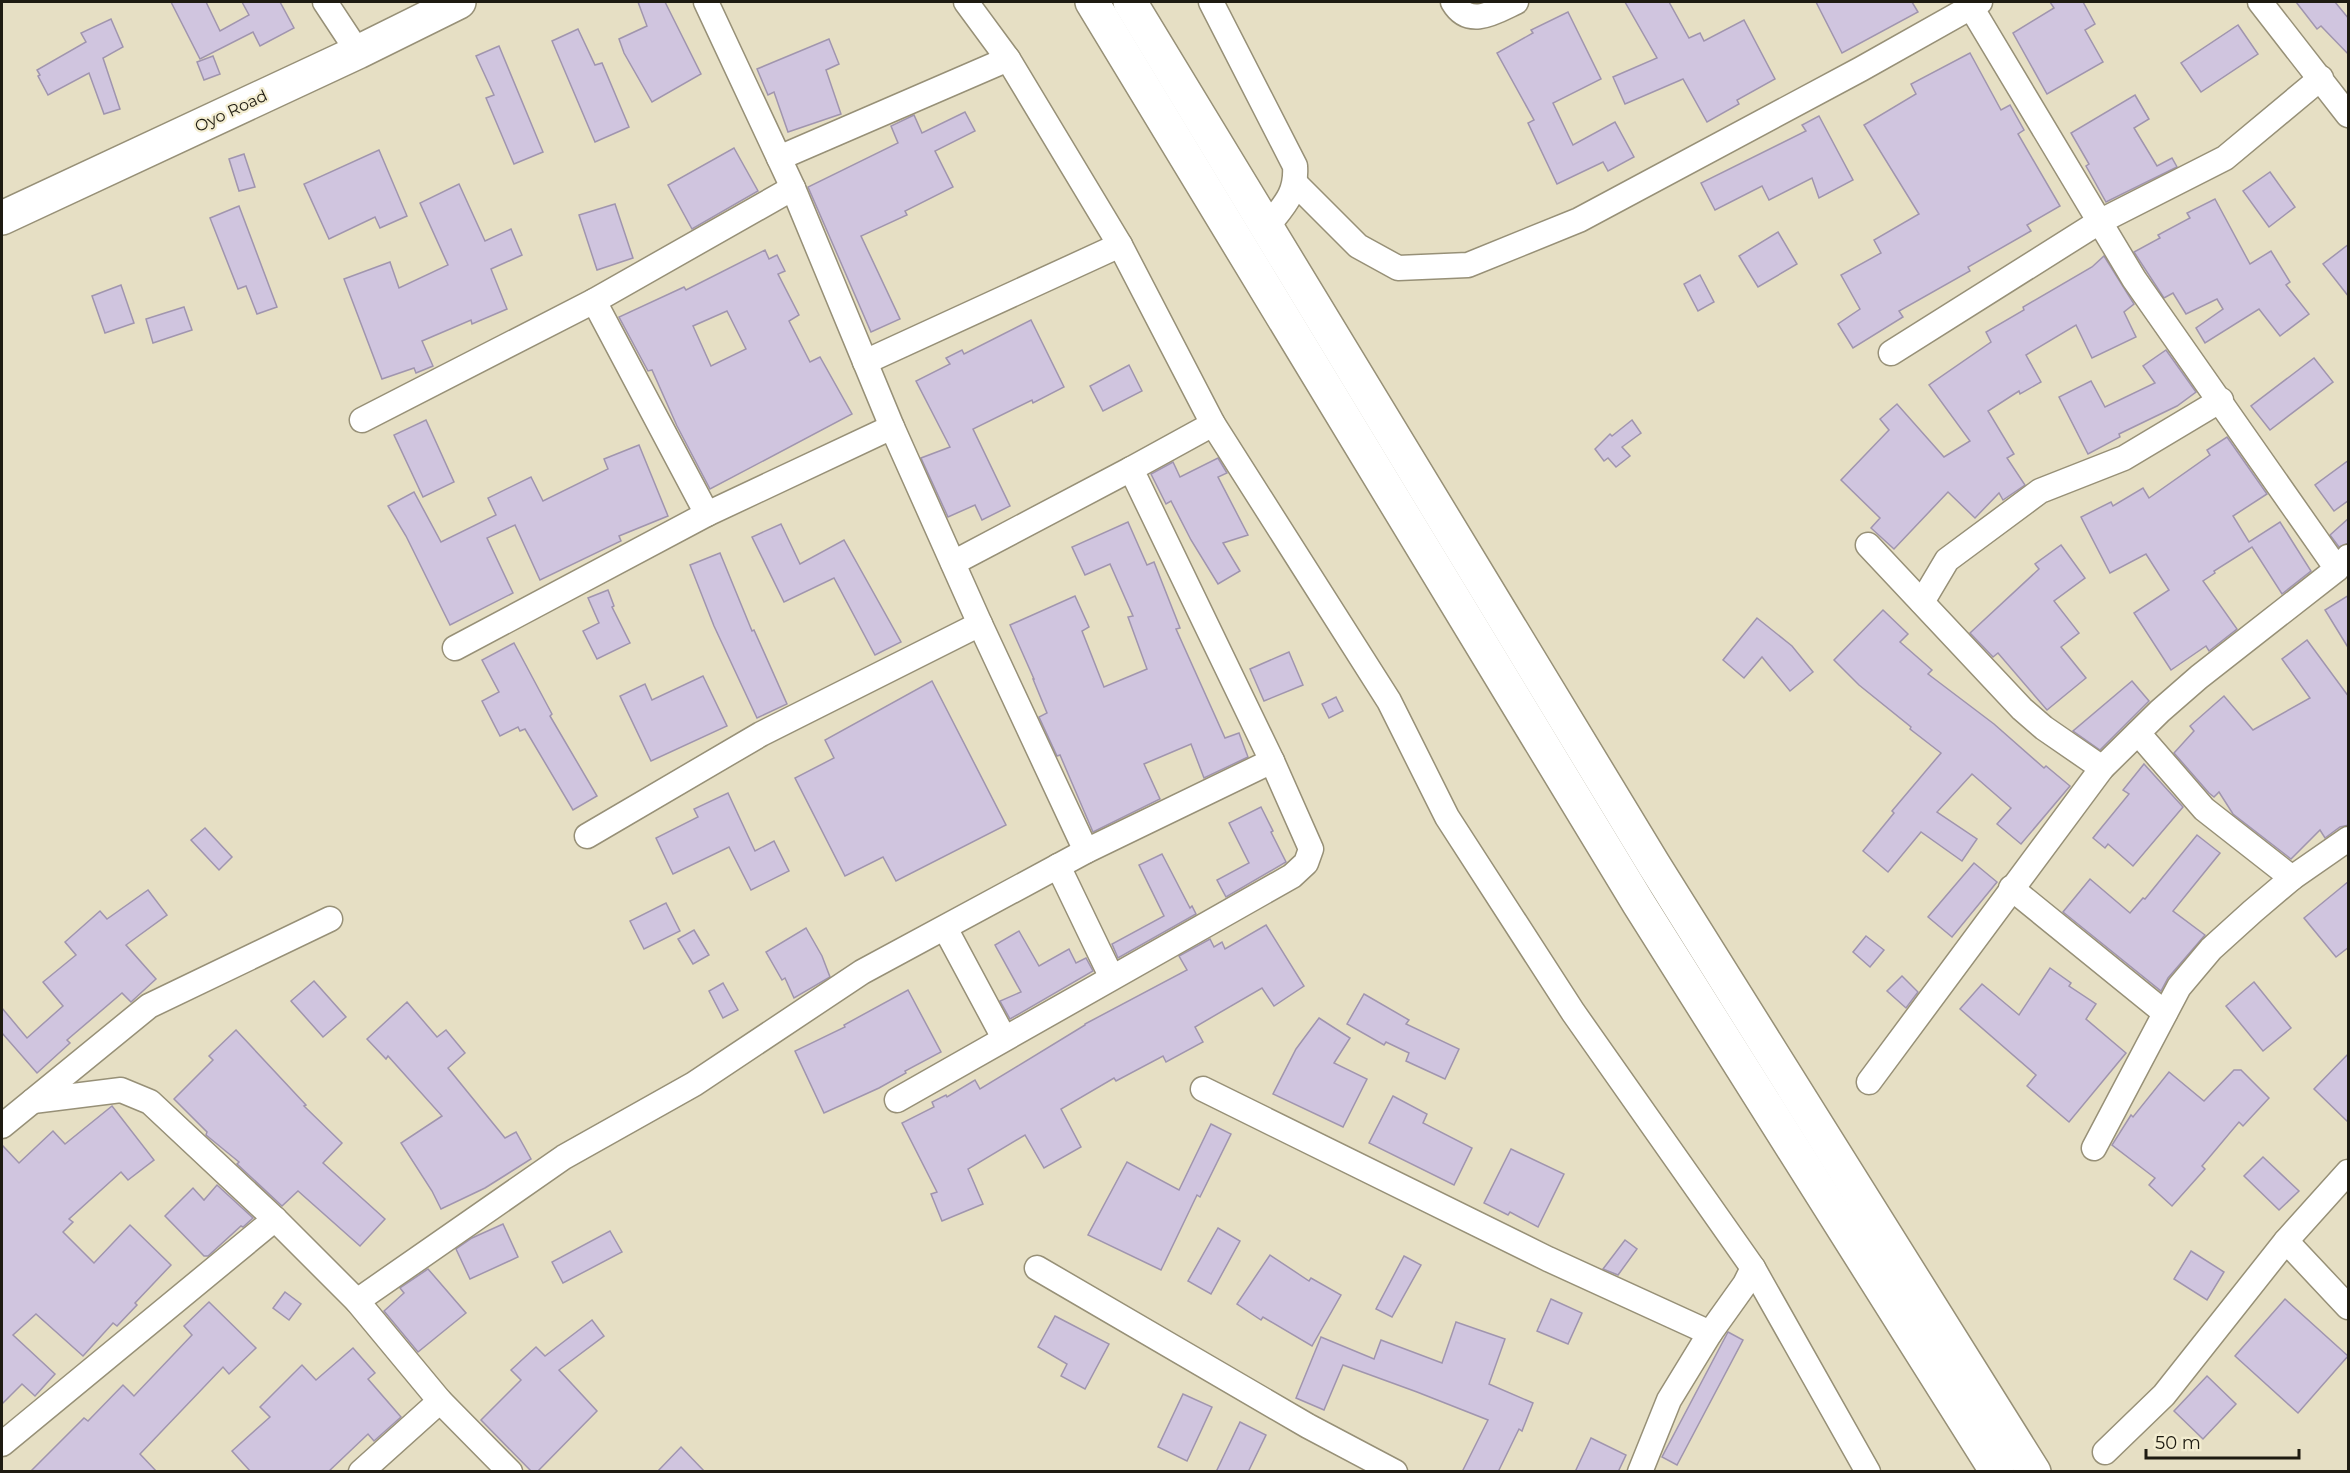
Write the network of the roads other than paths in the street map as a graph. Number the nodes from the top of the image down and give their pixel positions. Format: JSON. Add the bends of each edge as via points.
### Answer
{"nodes":[{"id":1,"x":325,"y":2,"type":"edge"},
{"id":2,"x":459,"y":2,"type":"edge"},
{"id":3,"x":706,"y":2,"type":"edge"},
{"id":4,"x":966,"y":2,"type":"edge"},
{"id":5,"x":1092,"y":2,"type":"edge"},
{"id":6,"x":1130,"y":2,"type":"edge"},
{"id":7,"x":1211,"y":2,"type":"edge"},
{"id":8,"x":1453,"y":2,"type":"edge"},
{"id":9,"x":1516,"y":2,"type":"edge"},
{"id":10,"x":2260,"y":2,"type":"edge"},
{"id":11,"x":1976,"y":4,"type":"edge"},
{"id":12,"x":358,"y":52,"type":"junction"},
{"id":13,"x":1008,"y":59,"type":"junction"},
{"id":14,"x":2321,"y":78,"type":"junction"},
{"id":15,"x":2349,"y":115,"type":"edge"},
{"id":16,"x":779,"y":158,"type":"junction"},
{"id":17,"x":1296,"y":184,"type":"junction"},
{"id":18,"x":793,"y":188,"type":"junction"},
{"id":19,"x":2,"y":218,"type":"edge"},
{"id":20,"x":2099,"y":222,"type":"junction"},
{"id":21,"x":1267,"y":227,"type":"junction"},
{"id":22,"x":1120,"y":245,"type":"junction"},
{"id":23,"x":594,"y":301,"type":"junction"},
{"id":24,"x":1891,"y":353,"type":"dead end"},
{"id":25,"x":865,"y":362,"type":"junction"},
{"id":26,"x":2221,"y":400,"type":"junction"},
{"id":27,"x":362,"y":420,"type":"dead end"},
{"id":28,"x":1213,"y":424,"type":"junction"},
{"id":29,"x":892,"y":427,"type":"junction"},
{"id":30,"x":1131,"y":469,"type":"junction"},
{"id":31,"x":707,"y":514,"type":"junction"},
{"id":32,"x":1868,"y":545,"type":"dead end"},
{"id":33,"x":953,"y":563,"type":"junction"},
{"id":34,"x":2343,"y":563,"type":"edge"},
{"id":35,"x":1922,"y":602,"type":"junction"},
{"id":36,"x":980,"y":624,"type":"junction"},
{"id":37,"x":455,"y":648,"type":"dead end"},
{"id":38,"x":2138,"y":734,"type":"junction"},
{"id":39,"x":1272,"y":761,"type":"junction"},
{"id":40,"x":2102,"y":768,"type":"junction"},
{"id":41,"x":587,"y":836,"type":"dead end"},
{"id":42,"x":2349,"y":839,"type":"edge"},
{"id":43,"x":1086,"y":851,"type":"junction"},
{"id":44,"x":1058,"y":866,"type":"junction"},
{"id":45,"x":2292,"y":878,"type":"junction"},
{"id":46,"x":2012,"y":888,"type":"junction"},
{"id":47,"x":330,"y":919,"type":"dead end"},
{"id":48,"x":945,"y":928,"type":"junction"},
{"id":49,"x":1112,"y":976,"type":"junction"},
{"id":50,"x":2165,"y":1013,"type":"junction"},
{"id":51,"x":1004,"y":1038,"type":"junction"},
{"id":52,"x":1869,"y":1082,"type":"dead end"},
{"id":53,"x":1203,"y":1089,"type":"dead end"},
{"id":54,"x":897,"y":1100,"type":"dead end"},
{"id":55,"x":33,"y":1101,"type":"junction"},
{"id":56,"x":2,"y":1126,"type":"edge"},
{"id":57,"x":2094,"y":1148,"type":"dead end"},
{"id":58,"x":2349,"y":1172,"type":"edge"},
{"id":59,"x":275,"y":1219,"type":"junction"},
{"id":60,"x":2286,"y":1241,"type":"junction"},
{"id":61,"x":1037,"y":1268,"type":"dead end"},
{"id":62,"x":1753,"y":1268,"type":"junction"},
{"id":63,"x":357,"y":1301,"type":"junction"},
{"id":64,"x":2349,"y":1307,"type":"edge"},
{"id":65,"x":1710,"y":1333,"type":"junction"},
{"id":66,"x":440,"y":1401,"type":"junction"},
{"id":67,"x":2,"y":1444,"type":"edge"},
{"id":68,"x":2105,"y":1452,"type":"dead end"},
{"id":69,"x":361,"y":1472,"type":"edge"},
{"id":70,"x":510,"y":1472,"type":"edge"},
{"id":71,"x":1395,"y":1472,"type":"edge"},
{"id":72,"x":1640,"y":1472,"type":"edge"},
{"id":73,"x":1868,"y":1472,"type":"edge"},
{"id":74,"x":1997,"y":1472,"type":"edge"},
{"id":75,"x":2034,"y":1472,"type":"edge"}],
"edges":[{"from":1,"to":12,"type":"street"},
{"from":2,"to":12,"type":"main road","name":"Oyo Road"},
{"from":3,"to":16,"type":"street"},
{"from":4,"to":13,"type":"street"},
{"from":5,"to":74,"type":"main road","via":[[1639,904]]},
{"from":6,"to":21,"type":"main road"},
{"from":7,"to":17,"type":"street","via":[[1295,166]]},
{"from":8,"to":9,"type":"street","via":[[1474,18]]},
{"from":10,"to":14,"type":"street"},
{"from":11,"to":17,"type":"street","via":[[1579,220],[1468,265],[1398,268],[1358,246]]},
{"from":11,"to":20,"type":"street"},
{"from":12,"to":19,"type":"main road","name":"Oyo Road"},
{"from":13,"to":16,"type":"street"},
{"from":13,"to":22,"type":"street"},
{"from":14,"to":15,"type":"street"},
{"from":14,"to":20,"type":"street","via":[[2225,158]]},
{"from":16,"to":18,"type":"street"},
{"from":17,"to":21,"type":"street"},
{"from":18,"to":23,"type":"street"},
{"from":18,"to":25,"type":"street"},
{"from":20,"to":24,"type":"street"},
{"from":20,"to":26,"type":"street","via":[[2134,279]]},
{"from":21,"to":75,"type":"main road","via":[[1654,865]]},
{"from":22,"to":25,"type":"street"},
{"from":22,"to":28,"type":"street"},
{"from":23,"to":27,"type":"street"},
{"from":23,"to":31,"type":"street"},
{"from":25,"to":29,"type":"street"},
{"from":26,"to":34,"type":"street"},
{"from":26,"to":35,"type":"street","via":[[2124,458],[2040,491],[1947,560]]},
{"from":28,"to":30,"type":"street"},
{"from":28,"to":62,"type":"street","via":[[1389,701],[1447,817],[1573,1012]]},
{"from":29,"to":31,"type":"street"},
{"from":29,"to":33,"type":"street"},
{"from":30,"to":33,"type":"street"},
{"from":30,"to":39,"type":"street"},
{"from":31,"to":37,"type":"street"},
{"from":32,"to":35,"type":"street"},
{"from":33,"to":36,"type":"street"},
{"from":34,"to":38,"type":"street","via":[[2199,677]]},
{"from":35,"to":40,"type":"street","via":[[2022,709]]},
{"from":36,"to":41,"type":"street","via":[[761,734]]},
{"from":36,"to":43,"type":"street"},
{"from":38,"to":40,"type":"street"},
{"from":38,"to":45,"type":"street","via":[[2204,809]]},
{"from":39,"to":43,"type":"street"},
{"from":39,"to":49,"type":"street","via":[[1311,849],[1306,863],[1292,876]]},
{"from":40,"to":46,"type":"street"},
{"from":42,"to":45,"type":"street"},
{"from":43,"to":44,"type":"street"},
{"from":44,"to":48,"type":"street"},
{"from":44,"to":49,"type":"street"},
{"from":45,"to":50,"type":"street","via":[[2211,949],[2179,987]]},
{"from":46,"to":50,"type":"street"},
{"from":46,"to":52,"type":"street"},
{"from":47,"to":55,"type":"street","via":[[149,1006]]},
{"from":48,"to":51,"type":"street"},
{"from":48,"to":63,"type":"street","via":[[862,972],[694,1084],[564,1156]]},
{"from":49,"to":51,"type":"street"},
{"from":50,"to":57,"type":"street"},
{"from":51,"to":54,"type":"street"},
{"from":53,"to":65,"type":"street","via":[[1548,1259]]},
{"from":55,"to":56,"type":"street"},
{"from":55,"to":59,"type":"street","via":[[122,1090],[150,1102]]},
{"from":58,"to":60,"type":"street"},
{"from":59,"to":63,"type":"street"},
{"from":59,"to":67,"type":"street"},
{"from":60,"to":64,"type":"street"},
{"from":60,"to":68,"type":"street","via":[[2164,1395]]},
{"from":61,"to":71,"type":"street","via":[[1308,1426]]},
{"from":62,"to":65,"type":"street"},
{"from":62,"to":73,"type":"street"},
{"from":63,"to":66,"type":"street"},
{"from":65,"to":72,"type":"street","via":[[1669,1400]]},
{"from":66,"to":69,"type":"street"},
{"from":66,"to":70,"type":"street"}]}
